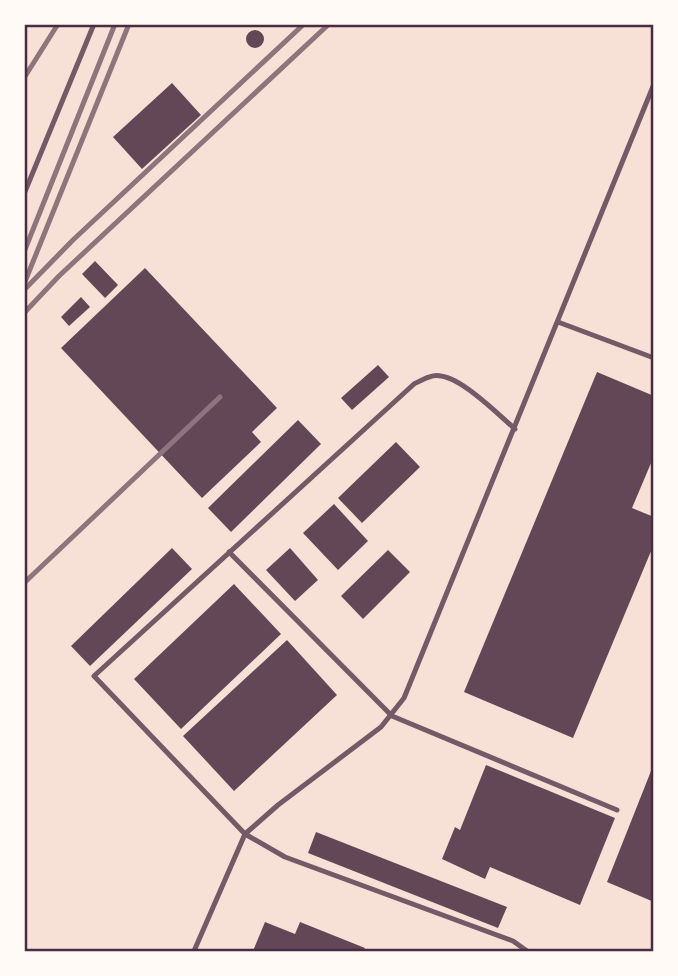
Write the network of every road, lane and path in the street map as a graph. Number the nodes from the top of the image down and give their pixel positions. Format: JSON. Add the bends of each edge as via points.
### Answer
{"nodes":[{"id":1,"x":94,"y":24,"type":"edge"},
{"id":2,"x":653,"y":84,"type":"edge"},
{"id":3,"x":24,"y":194,"type":"edge"},
{"id":4,"x":558,"y":322,"type":"junction"},
{"id":5,"x":653,"y":358,"type":"edge"},
{"id":6,"x":515,"y":429,"type":"junction"},
{"id":7,"x":229,"y":552,"type":"junction"},
{"id":8,"x":393,"y":716,"type":"junction"},
{"id":9,"x":617,"y":810,"type":"dead end"},
{"id":10,"x":245,"y":834,"type":"junction"},
{"id":11,"x":194,"y":951,"type":"edge"},
{"id":12,"x":527,"y":951,"type":"edge"}],
"edges":[{"from":1,"to":3,"type":"lane"},
{"from":2,"to":4,"type":"lane"},
{"from":4,"to":5,"type":"lane"},
{"from":4,"to":6,"type":"lane"},
{"from":6,"to":7,"type":"lane","via":[[453,380],[427,377],[403,392]]},
{"from":6,"to":8,"type":"lane"},
{"from":7,"to":8,"type":"lane"},
{"from":7,"to":10,"type":"lane","via":[[94,676]]},
{"from":8,"to":9,"type":"lane"},
{"from":8,"to":10,"type":"lane"},
{"from":10,"to":11,"type":"lane"},
{"from":10,"to":12,"type":"lane","via":[[285,857],[513,941]]}]}
